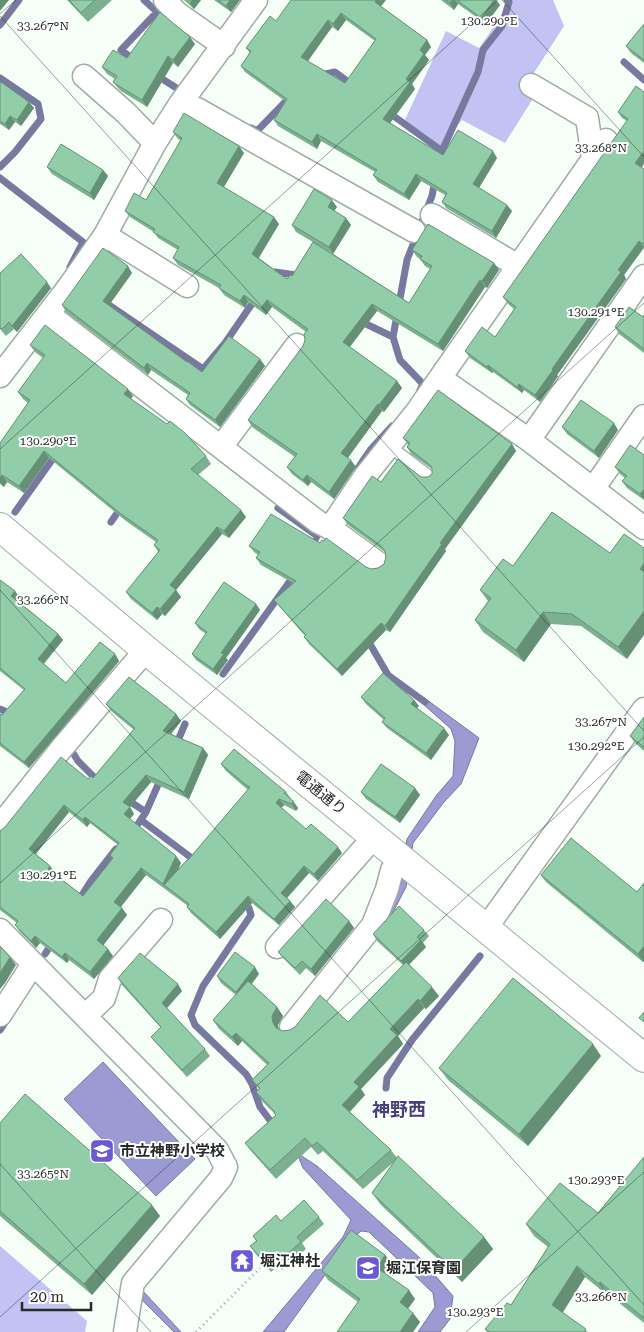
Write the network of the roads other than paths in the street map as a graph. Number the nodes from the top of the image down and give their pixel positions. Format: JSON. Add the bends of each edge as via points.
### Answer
{"nodes":[{"id":1,"x":165,"y":0,"type":"edge"},
{"id":2,"x":256,"y":0,"type":"edge"},
{"id":3,"x":224,"y":46,"type":"junction"},
{"id":4,"x":84,"y":76,"type":"dead end"},
{"id":5,"x":531,"y":85,"type":"dead end"},
{"id":6,"x":180,"y":104,"type":"junction"},
{"id":7,"x":606,"y":140,"type":"dead end"},
{"id":8,"x":155,"y":143,"type":"junction"},
{"id":9,"x":592,"y":159,"type":"junction"},
{"id":10,"x":432,"y":215,"type":"dead end"},
{"id":11,"x":414,"y":231,"type":"dead end"},
{"id":12,"x":105,"y":234,"type":"junction"},
{"id":13,"x":518,"y":266,"type":"junction"},
{"id":14,"x":644,"y":276,"type":"edge"},
{"id":15,"x":187,"y":286,"type":"dead end"},
{"id":16,"x":48,"y":314,"type":"junction"},
{"id":17,"x":297,"y":345,"type":"dead end"},
{"id":18,"x":0,"y":376,"type":"edge"},
{"id":19,"x":440,"y":378,"type":"junction"},
{"id":20,"x":644,"y":416,"type":"edge"},
{"id":21,"x":529,"y":440,"type":"junction"},
{"id":22,"x":389,"y":446,"type":"junction"},
{"id":23,"x":221,"y":447,"type":"junction"},
{"id":24,"x":430,"y":476,"type":"edge"},
{"id":25,"x":593,"y":489,"type":"junction"},
{"id":26,"x":324,"y":525,"type":"junction"},
{"id":27,"x":0,"y":527,"type":"edge"},
{"id":28,"x":644,"y":528,"type":"edge"},
{"id":29,"x":378,"y":563,"type":"dead end"},
{"id":30,"x":146,"y":650,"type":"junction"},
{"id":31,"x":644,"y":709,"type":"edge"},
{"id":32,"x":0,"y":826,"type":"edge"},
{"id":33,"x":374,"y":837,"type":"junction"},
{"id":34,"x":400,"y":858,"type":"junction"},
{"id":35,"x":161,"y":920,"type":"dead end"},
{"id":36,"x":486,"y":928,"type":"junction"},
{"id":37,"x":0,"y":930,"type":"edge"},
{"id":38,"x":277,"y":947,"type":"dead end"},
{"id":39,"x":34,"y":964,"type":"junction"},
{"id":40,"x":0,"y":1015,"type":"edge"},
{"id":41,"x":85,"y":1016,"type":"junction"},
{"id":42,"x":291,"y":1027,"type":"edge"},
{"id":43,"x":644,"y":1058,"type":"edge"},
{"id":44,"x":125,"y":1332,"type":"edge"}],
"edges":[{"from":1,"to":3,"type":"street","via":[[177,13]]},
{"from":2,"to":3,"type":"street"},
{"from":3,"to":6,"type":"street"},
{"from":4,"to":8,"type":"street"},
{"from":5,"to":9,"type":"street","via":[[587,118]]},
{"from":6,"to":8,"type":"street"},
{"from":6,"to":11,"type":"street","via":[[197,109]]},
{"from":7,"to":9,"type":"street"},
{"from":8,"to":12,"type":"street"},
{"from":9,"to":13,"type":"street"},
{"from":10,"to":13,"type":"street"},
{"from":12,"to":15,"type":"street"},
{"from":12,"to":16,"type":"street"},
{"from":13,"to":19,"type":"street"},
{"from":14,"to":21,"type":"street"},
{"from":16,"to":18,"type":"street"},
{"from":16,"to":23,"type":"street"},
{"from":17,"to":23,"type":"street"},
{"from":19,"to":21,"type":"street"},
{"from":19,"to":22,"type":"street"},
{"from":20,"to":25,"type":"street"},
{"from":21,"to":25,"type":"street"},
{"from":22,"to":24,"type":"lane"},
{"from":22,"to":26,"type":"street"},
{"from":23,"to":26,"type":"street"},
{"from":25,"to":28,"type":"street"},
{"from":26,"to":29,"type":"street"},
{"from":27,"to":30,"type":"street","name":"電通通り"},
{"from":30,"to":32,"type":"street"},
{"from":30,"to":33,"type":"street","name":"電通通り"},
{"from":31,"to":36,"type":"street"},
{"from":33,"to":34,"type":"street","name":"電通通り"},
{"from":33,"to":38,"type":"street"},
{"from":34,"to":36,"type":"street","name":"電通通り"},
{"from":34,"to":42,"type":"street","via":[[392,870],[373,924]]},
{"from":35,"to":41,"type":"street","via":[[110,978],[104,998]]},
{"from":36,"to":43,"type":"street","name":"電通通り"},
{"from":37,"to":39,"type":"street"},
{"from":39,"to":40,"type":"street"},
{"from":39,"to":41,"type":"street"},
{"from":41,"to":44,"type":"street","via":[[217,1150],[226,1167],[221,1178],[133,1283]]}]}
